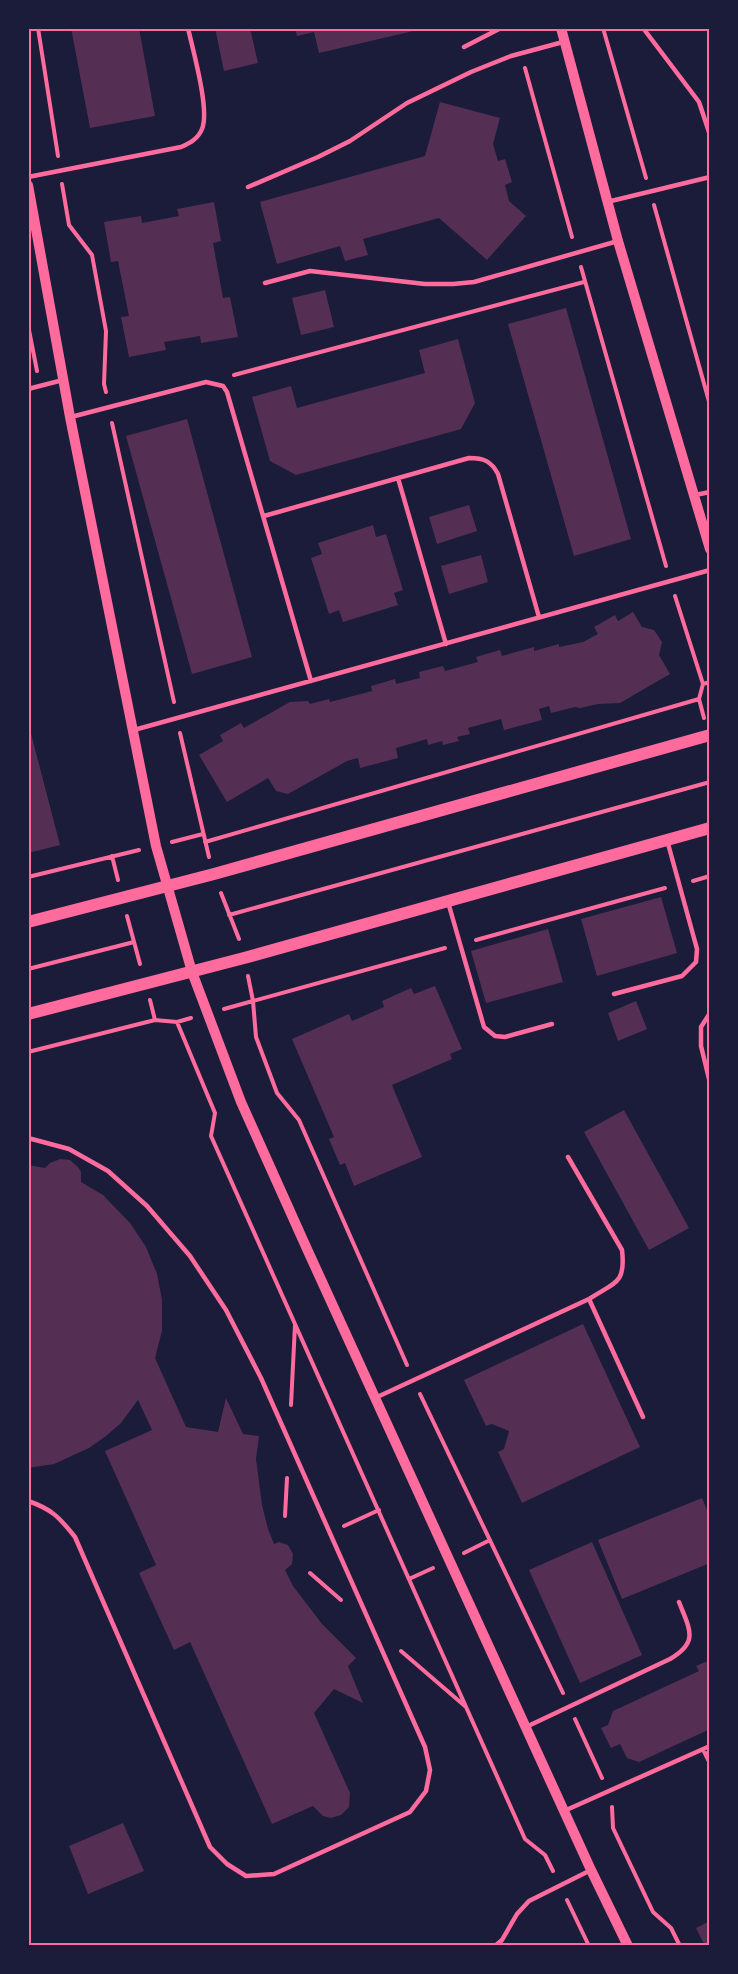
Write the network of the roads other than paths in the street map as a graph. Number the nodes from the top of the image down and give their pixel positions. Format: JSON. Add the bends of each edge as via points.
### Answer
{"nodes":[{"id":1,"x":188,"y":28,"type":"edge"},
{"id":2,"x":501,"y":28,"type":"edge"},
{"id":3,"x":561,"y":28,"type":"edge"},
{"id":4,"x":643,"y":28,"type":"edge"},
{"id":5,"x":564,"y":41,"type":"junction"},
{"id":6,"x":464,"y":47,"type":"dead end"},
{"id":7,"x":710,"y":135,"type":"edge"},
{"id":8,"x":28,"y":177,"type":"edge"},
{"id":9,"x":710,"y":177,"type":"edge"},
{"id":10,"x":28,"y":185,"type":"edge"},
{"id":11,"x":248,"y":187,"type":"dead end"},
{"id":12,"x":607,"y":202,"type":"junction"},
{"id":13,"x":618,"y":241,"type":"junction"},
{"id":14,"x":265,"y":282,"type":"dead end"},
{"id":15,"x":63,"y":381,"type":"junction"},
{"id":16,"x":28,"y":389,"type":"edge"},
{"id":17,"x":70,"y":417,"type":"junction"},
{"id":18,"x":398,"y":478,"type":"junction"},
{"id":19,"x":710,"y":492,"type":"edge"},
{"id":20,"x":694,"y":496,"type":"junction"},
{"id":21,"x":264,"y":516,"type":"junction"},
{"id":22,"x":710,"y":549,"type":"edge"},
{"id":23,"x":710,"y":570,"type":"edge"},
{"id":24,"x":539,"y":617,"type":"junction"},
{"id":25,"x":446,"y":644,"type":"junction"},
{"id":26,"x":311,"y":681,"type":"junction"},
{"id":27,"x":133,"y":731,"type":"junction"},
{"id":28,"x":710,"y":735,"type":"edge"},
{"id":29,"x":710,"y":828,"type":"edge"},
{"id":30,"x":667,"y":840,"type":"junction"},
{"id":31,"x":167,"y":887,"type":"junction"},
{"id":32,"x":447,"y":901,"type":"junction"},
{"id":33,"x":28,"y":922,"type":"edge"},
{"id":34,"x":192,"y":972,"type":"junction"},
{"id":35,"x":614,"y":994,"type":"dead end"},
{"id":36,"x":28,"y":1014,"type":"edge"},
{"id":37,"x":710,"y":1014,"type":"edge"},
{"id":38,"x":552,"y":1024,"type":"dead end"},
{"id":39,"x":710,"y":1083,"type":"edge"},
{"id":40,"x":28,"y":1138,"type":"edge"},
{"id":41,"x":568,"y":1157,"type":"dead end"},
{"id":42,"x":589,"y":1299,"type":"junction"},
{"id":43,"x":375,"y":1398,"type":"junction"},
{"id":44,"x":643,"y":1417,"type":"dead end"},
{"id":45,"x":28,"y":1501,"type":"edge"},
{"id":46,"x":679,"y":1602,"type":"dead end"},
{"id":47,"x":526,"y":1726,"type":"junction"},
{"id":48,"x":710,"y":1746,"type":"edge"},
{"id":49,"x":703,"y":1749,"type":"junction"},
{"id":50,"x":710,"y":1763,"type":"edge"},
{"id":51,"x":564,"y":1810,"type":"junction"},
{"id":52,"x":591,"y":1870,"type":"junction"},
{"id":53,"x":495,"y":1946,"type":"edge"},
{"id":54,"x":628,"y":1946,"type":"edge"}],
"edges":[{"from":1,"to":8,"type":"lane","via":[[205,114],[202,130],[192,142]]},
{"from":2,"to":6,"type":"lane"},
{"from":3,"to":5,"type":"street"},
{"from":4,"to":7,"type":"lane","via":[[699,102]]},
{"from":5,"to":11,"type":"lane","via":[[471,72],[406,103],[350,141]]},
{"from":5,"to":12,"type":"street"},
{"from":9,"to":12,"type":"lane"},
{"from":10,"to":15,"type":"street"},
{"from":12,"to":13,"type":"street"},
{"from":13,"to":14,"type":"lane","via":[[474,282],[425,284],[310,271]]},
{"from":13,"to":20,"type":"street"},
{"from":15,"to":16,"type":"lane"},
{"from":15,"to":17,"type":"street"},
{"from":17,"to":21,"type":"lane","via":[[206,382],[223,386]]},
{"from":17,"to":27,"type":"street"},
{"from":18,"to":21,"type":"lane"},
{"from":18,"to":24,"type":"lane","via":[[469,458],[482,458],[492,464]]},
{"from":18,"to":25,"type":"lane"},
{"from":19,"to":20,"type":"lane"},
{"from":20,"to":22,"type":"street"},
{"from":21,"to":26,"type":"lane"},
{"from":23,"to":24,"type":"lane"},
{"from":24,"to":25,"type":"lane"},
{"from":25,"to":26,"type":"lane"},
{"from":26,"to":27,"type":"lane"},
{"from":27,"to":31,"type":"street"},
{"from":28,"to":31,"type":"main road"},
{"from":29,"to":30,"type":"main road"},
{"from":30,"to":32,"type":"main road"},
{"from":30,"to":35,"type":"lane","via":[[697,949],[696,962],[682,975]]},
{"from":31,"to":33,"type":"main road"},
{"from":31,"to":34,"type":"street"},
{"from":32,"to":34,"type":"main road"},
{"from":32,"to":38,"type":"lane","via":[[484,1027],[505,1038]]},
{"from":34,"to":36,"type":"main road"},
{"from":34,"to":43,"type":"street","via":[[241,1102]]},
{"from":37,"to":39,"type":"lane","via":[[701,1027],[701,1046]]},
{"from":40,"to":45,"type":"lane","via":[[69,1149],[108,1171],[147,1206],[190,1256],[226,1310],[261,1378],[425,1747],[430,1770],[426,1791],[410,1812],[274,1874],[246,1876],[227,1864],[210,1847],[75,1537],[46,1507]]},
{"from":41,"to":42,"type":"lane","via":[[622,1250],[624,1266],[619,1280]]},
{"from":42,"to":43,"type":"lane"},
{"from":42,"to":44,"type":"lane"},
{"from":43,"to":47,"type":"street"},
{"from":46,"to":47,"type":"lane","via":[[690,1634],[684,1651]]},
{"from":47,"to":51,"type":"street"},
{"from":48,"to":49,"type":"lane"},
{"from":49,"to":50,"type":"lane"},
{"from":49,"to":51,"type":"lane"},
{"from":51,"to":52,"type":"street"},
{"from":52,"to":53,"type":"lane","via":[[529,1901]]},
{"from":52,"to":54,"type":"street"}]}
